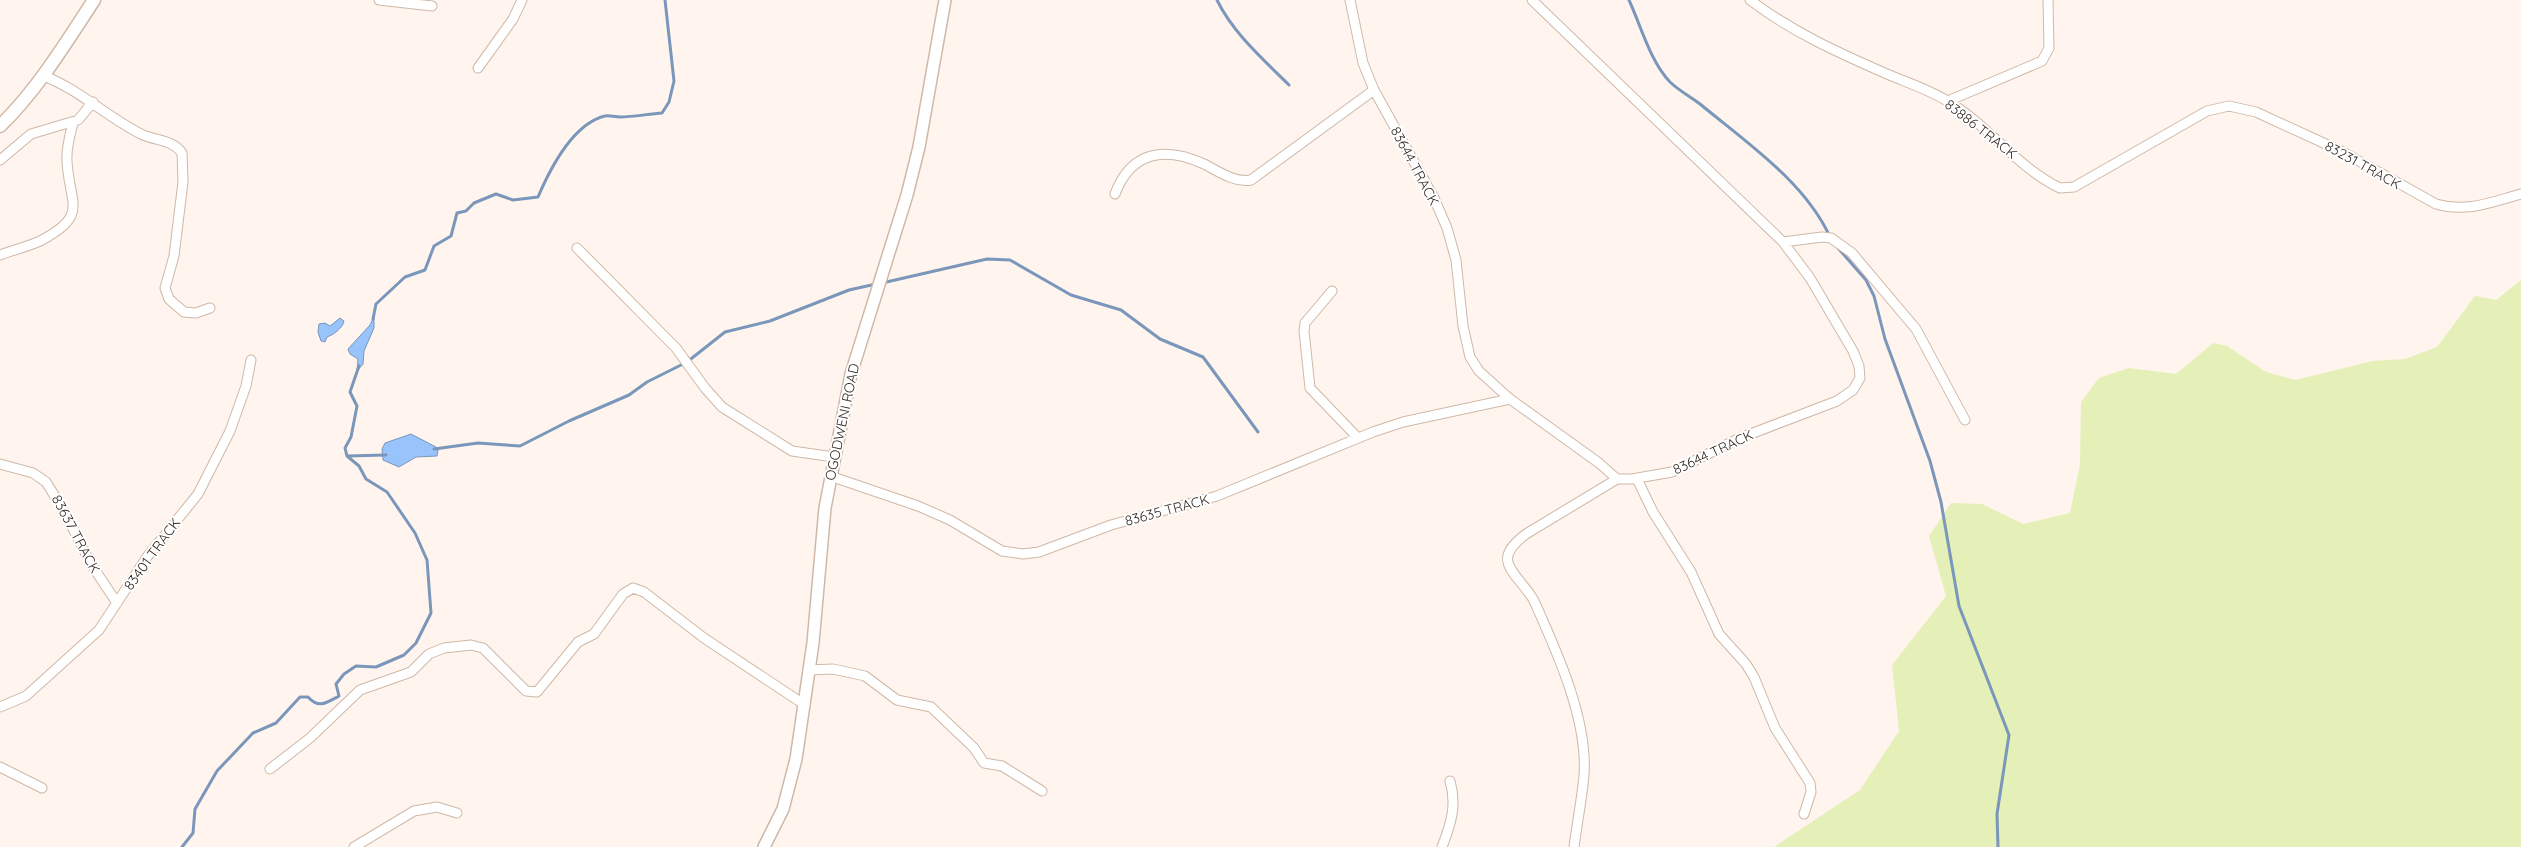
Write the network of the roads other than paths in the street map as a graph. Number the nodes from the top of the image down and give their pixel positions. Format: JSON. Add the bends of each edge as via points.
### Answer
{"nodes":[{"id":1,"x":94,"y":0,"type":"edge"},
{"id":2,"x":379,"y":0,"type":"edge"},
{"id":3,"x":522,"y":0,"type":"edge"},
{"id":4,"x":945,"y":0,"type":"edge"},
{"id":5,"x":1350,"y":0,"type":"edge"},
{"id":6,"x":1532,"y":0,"type":"edge"},
{"id":7,"x":1750,"y":0,"type":"edge"},
{"id":8,"x":2048,"y":0,"type":"edge"},
{"id":9,"x":432,"y":6,"type":"dead end"},
{"id":10,"x":478,"y":68,"type":"dead end"},
{"id":11,"x":44,"y":76,"type":"junction"},
{"id":12,"x":1374,"y":90,"type":"junction"},
{"id":13,"x":1948,"y":101,"type":"junction"},
{"id":14,"x":93,"y":102,"type":"junction"},
{"id":15,"x":2207,"y":111,"type":"joint"},
{"id":16,"x":13,"y":113,"type":"junction"},
{"id":17,"x":0,"y":115,"type":"edge"},
{"id":18,"x":73,"y":123,"type":"junction"},
{"id":19,"x":0,"y":126,"type":"edge"},
{"id":20,"x":0,"y":160,"type":"edge"},
{"id":21,"x":1115,"y":194,"type":"dead end"},
{"id":22,"x":2521,"y":194,"type":"edge"},
{"id":23,"x":1783,"y":242,"type":"junction"},
{"id":24,"x":577,"y":248,"type":"dead end"},
{"id":25,"x":0,"y":255,"type":"edge"},
{"id":26,"x":1332,"y":291,"type":"dead end"},
{"id":27,"x":210,"y":308,"type":"dead end"},
{"id":28,"x":251,"y":360,"type":"dead end"},
{"id":29,"x":1510,"y":399,"type":"junction"},
{"id":30,"x":1965,"y":420,"type":"dead end"},
{"id":31,"x":1358,"y":438,"type":"junction"},
{"id":32,"x":834,"y":457,"type":"junction"},
{"id":33,"x":0,"y":464,"type":"edge"},
{"id":34,"x":830,"y":476,"type":"junction"},
{"id":35,"x":1617,"y":479,"type":"junction"},
{"id":36,"x":1638,"y":479,"type":"junction"},
{"id":37,"x":117,"y":603,"type":"junction"},
{"id":38,"x":808,"y":670,"type":"junction"},
{"id":39,"x":805,"y":705,"type":"junction"},
{"id":40,"x":0,"y":708,"type":"edge"},
{"id":41,"x":0,"y":767,"type":"edge"},
{"id":42,"x":270,"y":769,"type":"dead end"},
{"id":43,"x":1450,"y":782,"type":"dead end"},
{"id":44,"x":42,"y":788,"type":"dead end"},
{"id":45,"x":1042,"y":791,"type":"dead end"},
{"id":46,"x":457,"y":813,"type":"dead end"},
{"id":47,"x":1804,"y":814,"type":"dead end"},
{"id":48,"x":354,"y":847,"type":"edge"},
{"id":49,"x":764,"y":847,"type":"edge"},
{"id":50,"x":1442,"y":847,"type":"edge"},
{"id":51,"x":1574,"y":847,"type":"edge"}],
"edges":[{"from":1,"to":11,"type":"main road"},
{"from":2,"to":9,"type":"street"},
{"from":3,"to":10,"type":"street","via":[[508,27]]},
{"from":4,"to":32,"type":"street","name":"OGODWENI ROAD","via":[[919,148],[850,374]]},
{"from":5,"to":12,"type":"street","name":"83644 TRACK","via":[[1363,63]]},
{"from":6,"to":23,"type":"street","name":"83644 TRACK"},
{"from":7,"to":13,"type":"street","name":"83886 TRACK","via":[[1816,42]]},
{"from":8,"to":13,"type":"street","via":[[2049,48],[2042,61]]},
{"from":11,"to":14,"type":"street","via":[[65,84]]},
{"from":11,"to":16,"type":"main road"},
{"from":12,"to":21,"type":"street","via":[[1251,180],[1239,180],[1183,155],[1154,154],[1134,164],[1121,179]]},
{"from":12,"to":29,"type":"street","name":"83644 TRACK","via":[[1434,198],[1447,228],[1456,260],[1470,358]]},
{"from":13,"to":15,"type":"street","name":"83886 TRACK","via":[[2060,188],[2074,187]]},
{"from":14,"to":18,"type":"street"},
{"from":14,"to":27,"type":"street","via":[[139,133],[172,143],[182,153],[183,182],[174,256],[165,288],[169,299],[184,312],[196,313]]},
{"from":15,"to":22,"type":"street","name":"83231 TRACK","via":[[2229,106],[2256,112],[2334,148],[2420,197],[2448,208],[2482,206]]},
{"from":16,"to":17,"type":"street"},
{"from":16,"to":19,"type":"main road"},
{"from":18,"to":20,"type":"street","via":[[31,134]]},
{"from":18,"to":25,"type":"street","via":[[67,160],[75,203],[69,220],[41,241]]},
{"from":23,"to":30,"type":"street","via":[[1830,238],[1852,253],[1916,329]]},
{"from":23,"to":36,"type":"street","name":"83644 TRACK","via":[[1810,278],[1853,351],[1860,372],[1857,385],[1837,401],[1740,438],[1672,472]]},
{"from":24,"to":32,"type":"street","via":[[676,348],[722,407],[792,451]]},
{"from":26,"to":31,"type":"street","via":[[1305,323],[1308,379],[1315,395]]},
{"from":28,"to":37,"type":"street","name":"83401 TRACK","via":[[246,386],[230,431],[204,485],[147,557]]},
{"from":29,"to":31,"type":"street","name":"83635 TRACK","via":[[1403,422]]},
{"from":29,"to":35,"type":"street","name":"83644 TRACK"},
{"from":31,"to":34,"type":"street","name":"83635 TRACK","via":[[1217,496],[1111,525],[1039,552],[1023,554],[1002,550],[918,506]]},
{"from":32,"to":34,"type":"street","name":"OGODWENI ROAD"},
{"from":33,"to":37,"type":"street","name":"83637 TRACK","via":[[33,473],[46,482],[91,564]]},
{"from":34,"to":38,"type":"street","name":"OGODWENI ROAD"},
{"from":35,"to":36,"type":"street","name":"83644 TRACK"},
{"from":35,"to":51,"type":"street","via":[[1516,541],[1508,556],[1509,565],[1535,601],[1574,701],[1584,773]]},
{"from":36,"to":47,"type":"street","via":[[1653,512],[1691,572],[1719,634],[1754,677],[1775,728],[1810,783],[1811,792]]},
{"from":37,"to":40,"type":"street","name":"83401 TRACK","via":[[86,643],[26,696]]},
{"from":38,"to":39,"type":"street","name":"OGODWENI ROAD"},
{"from":38,"to":45,"type":"street","via":[[833,669],[865,676],[898,700],[931,707],[974,748],[984,763],[1002,766]]},
{"from":39,"to":42,"type":"street","via":[[704,638],[644,592],[633,588],[623,594],[594,634],[578,642],[537,692],[526,691],[483,648],[444,648],[429,654],[412,672],[360,690],[310,738]]},
{"from":39,"to":49,"type":"street","name":"OGODWENI ROAD","via":[[783,809]]},
{"from":41,"to":44,"type":"street"},
{"from":43,"to":50,"type":"street","via":[[1454,810]]},
{"from":46,"to":48,"type":"street","via":[[437,807],[414,811]]}]}
